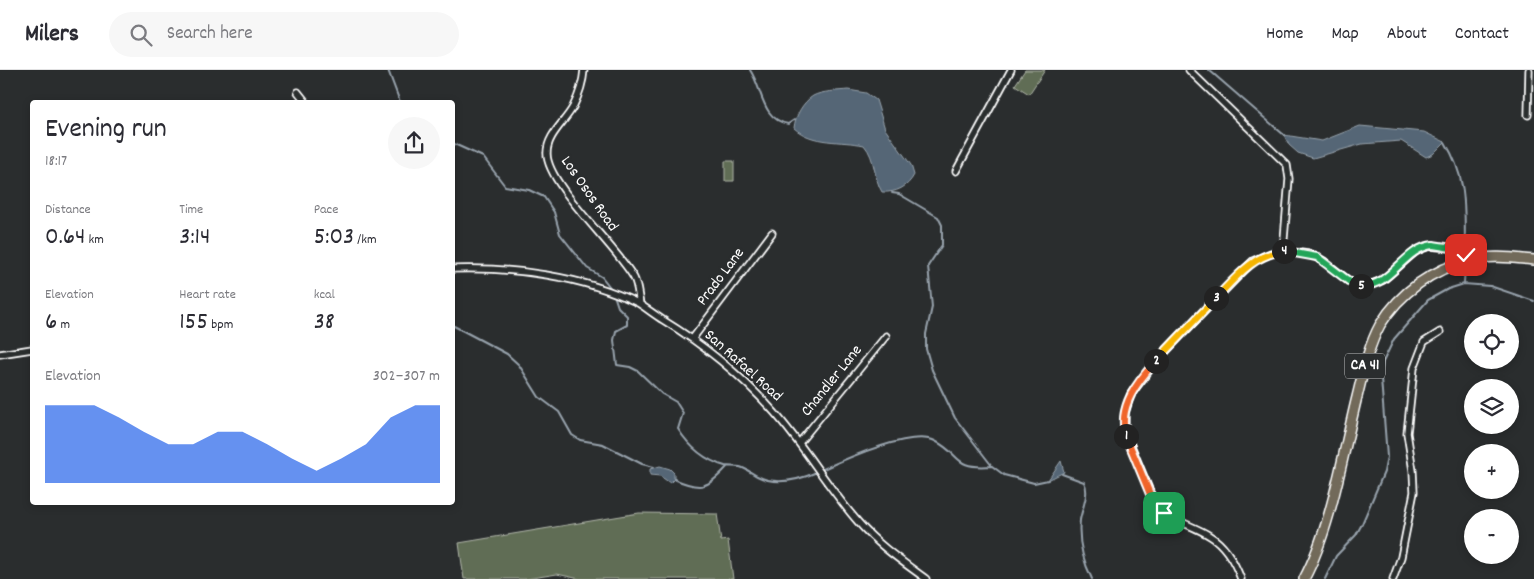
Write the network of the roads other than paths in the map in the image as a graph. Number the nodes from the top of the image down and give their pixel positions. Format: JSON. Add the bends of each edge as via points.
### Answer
{"nodes":[{"id":1,"x":584,"y":70,"type":"edge"},
{"id":2,"x":1011,"y":70,"type":"edge"},
{"id":3,"x":1189,"y":70,"type":"edge"},
{"id":4,"x":1529,"y":70,"type":"edge"},
{"id":5,"x":298,"y":92,"type":"dead end"},
{"id":6,"x":304,"y":100,"type":"edge"},
{"id":7,"x":1528,"y":115,"type":"dead end"},
{"id":8,"x":956,"y":171,"type":"dead end"},
{"id":9,"x":772,"y":232,"type":"dead end"},
{"id":10,"x":1284,"y":251,"type":"junction"},
{"id":11,"x":1472,"y":259,"type":"junction"},
{"id":12,"x":1534,"y":260,"type":"edge"},
{"id":13,"x":455,"y":269,"type":"edge"},
{"id":14,"x":640,"y":304,"type":"junction"},
{"id":15,"x":1440,"y":332,"type":"dead end"},
{"id":16,"x":886,"y":336,"type":"dead end"},
{"id":17,"x":693,"y":338,"type":"junction"},
{"id":18,"x":30,"y":348,"type":"edge"},
{"id":19,"x":0,"y":354,"type":"edge"},
{"id":20,"x":799,"y":443,"type":"junction"},
{"id":21,"x":926,"y":579,"type":"edge"},
{"id":22,"x":1241,"y":579,"type":"edge"},
{"id":23,"x":1304,"y":579,"type":"edge"},
{"id":24,"x":1393,"y":579,"type":"edge"}],
"edges":[{"from":1,"to":14,"type":"street","name":"Los Osos Road","via":[[576,101],[549,142],[548,160],[553,173],[629,271],[636,284]]},
{"from":2,"to":8,"type":"street"},
{"from":3,"to":10,"type":"street","via":[[1278,154],[1289,169]]},
{"from":4,"to":7,"type":"street"},
{"from":5,"to":6,"type":"street"},
{"from":9,"to":17,"type":"street","name":"Prado Lane"},
{"from":10,"to":11,"type":"street","via":[[1317,257],[1350,282],[1366,286],[1383,280],[1416,251],[1429,246],[1452,248]]},
{"from":10,"to":22,"type":"street","via":[[1260,258],[1238,276],[1142,378],[1131,394],[1125,413],[1127,438],[1158,507],[1170,517],[1219,542]]},
{"from":11,"to":12,"type":"main road","name":"CA 41","number":"CA 41"},
{"from":11,"to":23,"type":"main road","name":"CA 41","number":"CA 41","via":[[1416,284],[1379,327],[1368,354],[1322,537]]},
{"from":13,"to":14,"type":"street","name":"San Rafael Road","via":[[502,269],[553,277]]},
{"from":14,"to":17,"type":"street","name":"San Rafael Road"},
{"from":15,"to":24,"type":"street","via":[[1424,342],[1414,368],[1407,433],[1414,492],[1401,557]]},
{"from":16,"to":20,"type":"street","name":"Chandler Lane"},
{"from":17,"to":20,"type":"street","name":"San Rafael Road","via":[[764,402]]},
{"from":18,"to":19,"type":"street"},
{"from":20,"to":21,"type":"street","name":"San Rafael Road","via":[[859,523]]}]}
